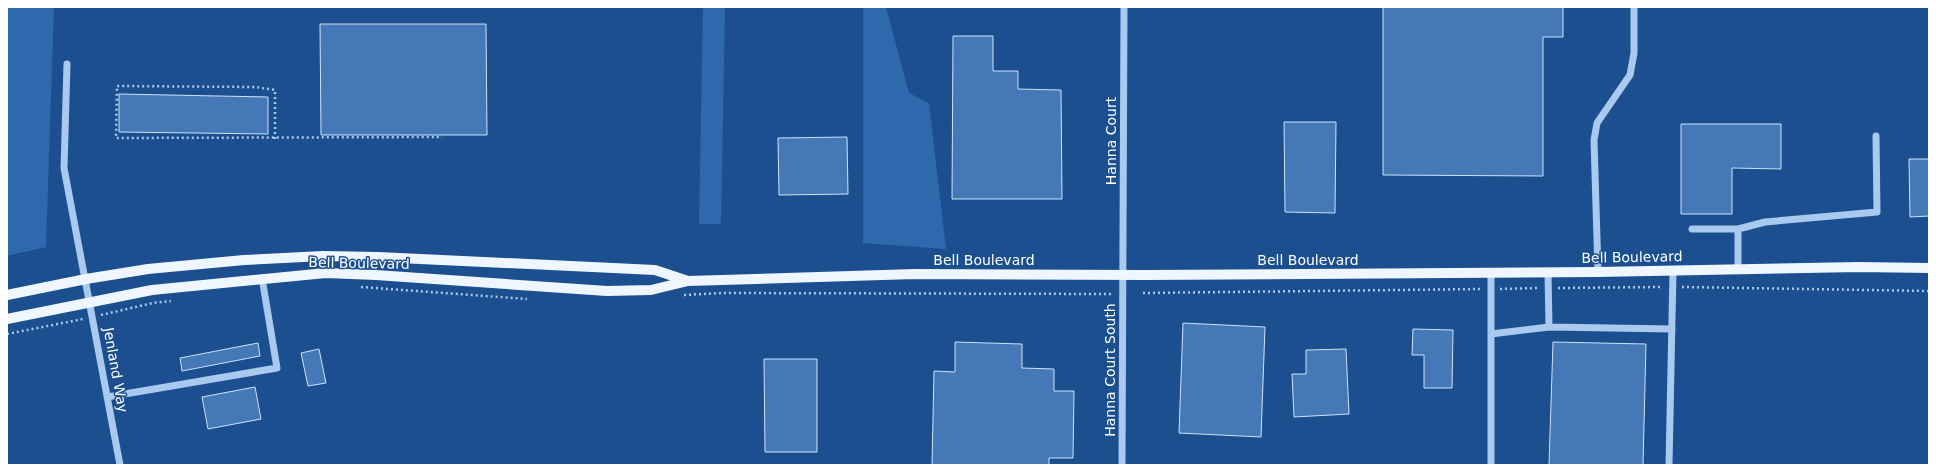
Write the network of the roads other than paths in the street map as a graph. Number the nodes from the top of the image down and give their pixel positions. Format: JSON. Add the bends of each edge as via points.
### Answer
{"nodes":[{"id":1,"x":1124,"y":7,"type":"edge"},
{"id":2,"x":1634,"y":7,"type":"edge"},
{"id":3,"x":67,"y":64,"type":"dead end"},
{"id":4,"x":1876,"y":136,"type":"dead end"},
{"id":5,"x":1692,"y":229,"type":"dead end"},
{"id":6,"x":1738,"y":229,"type":"junction"},
{"id":7,"x":1929,"y":268,"type":"edge"},
{"id":8,"x":1738,"y":270,"type":"junction"},
{"id":9,"x":1673,"y":271,"type":"junction"},
{"id":10,"x":1491,"y":272,"type":"junction"},
{"id":11,"x":1548,"y":272,"type":"junction"},
{"id":12,"x":1598,"y":272,"type":"junction"},
{"id":13,"x":1124,"y":275,"type":"junction"},
{"id":14,"x":262,"y":278,"type":"junction"},
{"id":15,"x":86,"y":279,"type":"junction"},
{"id":16,"x":688,"y":281,"type":"junction"},
{"id":17,"x":7,"y":295,"type":"edge"},
{"id":18,"x":90,"y":302,"type":"junction"},
{"id":19,"x":7,"y":319,"type":"edge"},
{"id":20,"x":1549,"y":327,"type":"junction"},
{"id":21,"x":1672,"y":330,"type":"junction"},
{"id":22,"x":1491,"y":334,"type":"junction"},
{"id":23,"x":107,"y":397,"type":"junction"},
{"id":24,"x":120,"y":465,"type":"edge"},
{"id":25,"x":1122,"y":465,"type":"edge"},
{"id":26,"x":1491,"y":465,"type":"edge"},
{"id":27,"x":1669,"y":465,"type":"edge"}],
"edges":[{"from":1,"to":13,"type":"street","name":"Hanna Court"},
{"from":2,"to":12,"type":"street","via":[[1634,53],[1630,75],[1598,124],[1594,140]]},
{"from":3,"to":15,"type":"street","name":"Jenland Way","via":[[64,168]]},
{"from":4,"to":6,"type":"street","via":[[1877,212],[1765,222]]},
{"from":5,"to":6,"type":"street"},
{"from":6,"to":8,"type":"street"},
{"from":7,"to":8,"type":"main road","name":"Bell Boulevard"},
{"from":8,"to":9,"type":"main road","name":"Bell Boulevard"},
{"from":9,"to":12,"type":"main road","name":"Bell Boulevard"},
{"from":9,"to":21,"type":"street"},
{"from":10,"to":11,"type":"main road","name":"Bell Boulevard"},
{"from":10,"to":13,"type":"main road","name":"Bell Boulevard"},
{"from":10,"to":22,"type":"street"},
{"from":11,"to":12,"type":"main road","name":"Bell Boulevard"},
{"from":11,"to":20,"type":"street"},
{"from":13,"to":16,"type":"main road","name":"Bell Boulevard","via":[[907,274]]},
{"from":13,"to":25,"type":"street","name":"Hanna Court South"},
{"from":14,"to":16,"type":"main road","name":"Bell Boulevard","via":[[326,274],[376,275],[607,291],[651,290]]},
{"from":14,"to":18,"type":"main road","name":"Bell Boulevard","via":[[152,290]]},
{"from":14,"to":23,"type":"street","via":[[277,368]]},
{"from":15,"to":16,"type":"main road","name":"Bell Boulevard","via":[[148,269],[322,256],[655,270]]},
{"from":15,"to":17,"type":"main road","name":"Bell Boulevard"},
{"from":15,"to":18,"type":"street","name":"Jenland Way"},
{"from":18,"to":19,"type":"main road","name":"Bell Boulevard"},
{"from":18,"to":23,"type":"street","name":"Jenland Way"},
{"from":20,"to":21,"type":"street"},
{"from":20,"to":22,"type":"street"},
{"from":21,"to":27,"type":"street"},
{"from":22,"to":26,"type":"street"},
{"from":23,"to":24,"type":"street","name":"Jenland Way"}]}
